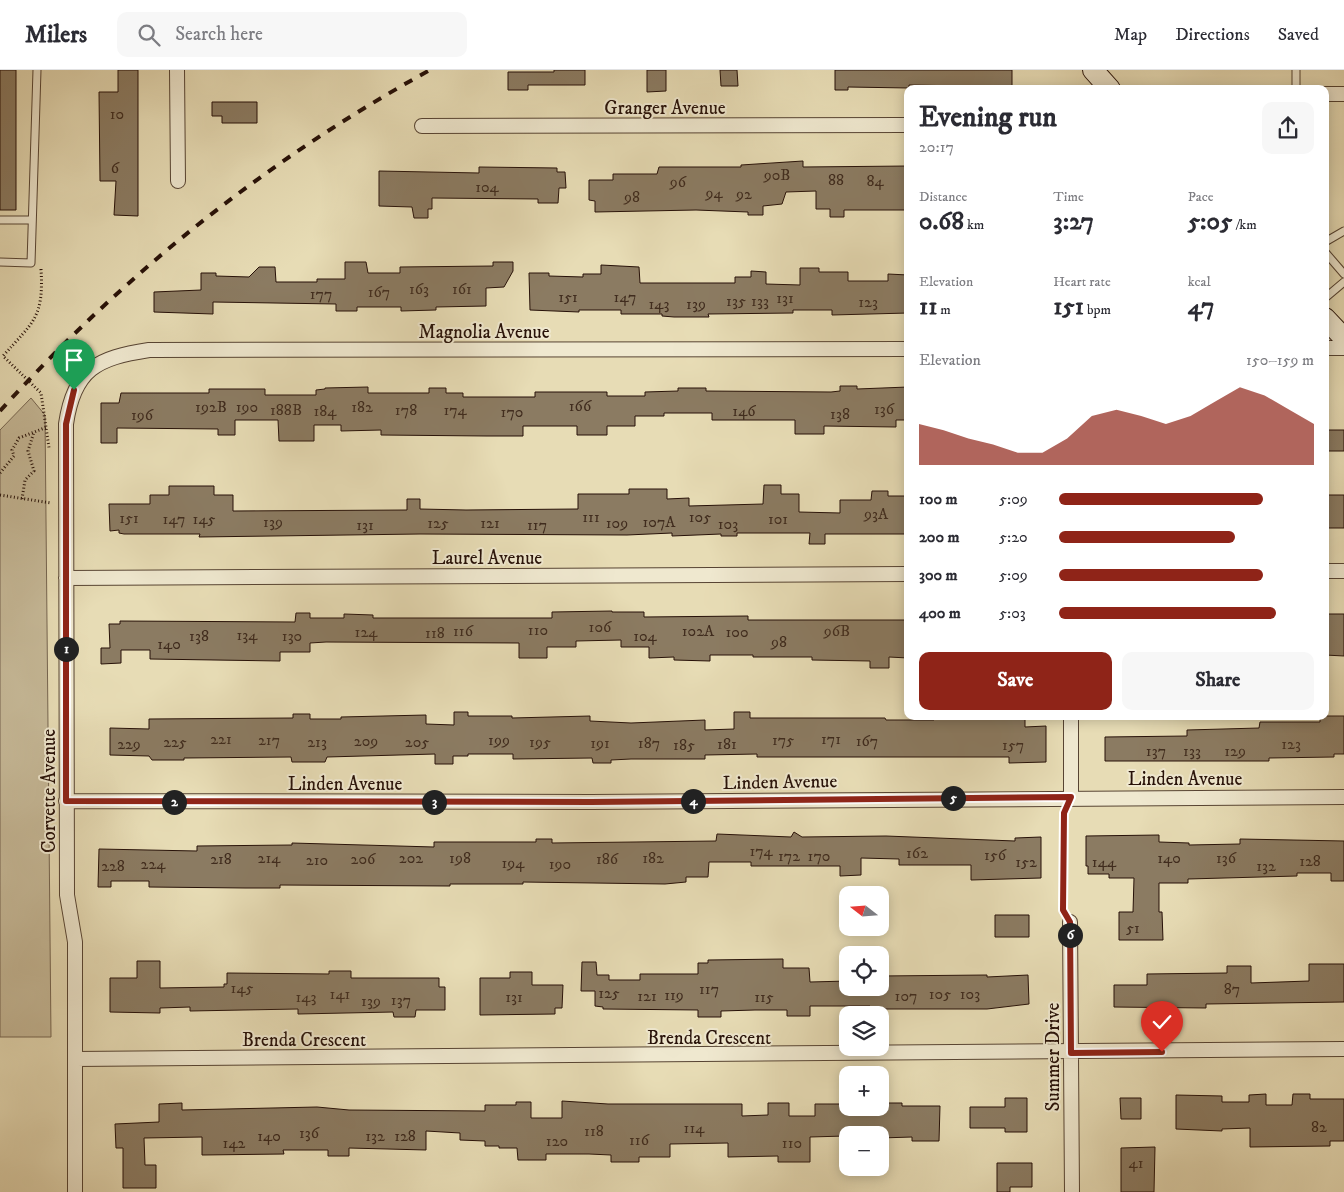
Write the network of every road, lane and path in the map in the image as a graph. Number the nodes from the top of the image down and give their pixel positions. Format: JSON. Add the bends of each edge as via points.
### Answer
{"nodes":[{"id":1,"x":37,"y":70,"type":"edge"},
{"id":2,"x":177,"y":70,"type":"edge"},
{"id":3,"x":1093,"y":70,"type":"edge"},
{"id":4,"x":1296,"y":70,"type":"edge"},
{"id":5,"x":1106,"y":85,"type":"edge"},
{"id":6,"x":1296,"y":85,"type":"edge"},
{"id":7,"x":1329,"y":94,"type":"edge"},
{"id":8,"x":1344,"y":94,"type":"edge"},
{"id":9,"x":904,"y":125,"type":"edge"},
{"id":10,"x":422,"y":126,"type":"dead end"},
{"id":11,"x":178,"y":181,"type":"dead end"},
{"id":12,"x":0,"y":220,"type":"edge"},
{"id":13,"x":32,"y":220,"type":"junction"},
{"id":14,"x":1343,"y":234,"type":"edge"},
{"id":15,"x":1329,"y":240,"type":"edge"},
{"id":16,"x":31,"y":253,"type":"junction"},
{"id":17,"x":1329,"y":257,"type":"edge"},
{"id":18,"x":0,"y":262,"type":"edge"},
{"id":19,"x":1344,"y":274,"type":"edge"},
{"id":20,"x":1344,"y":282,"type":"edge"},
{"id":21,"x":1329,"y":295,"type":"edge"},
{"id":22,"x":1329,"y":322,"type":"edge"},
{"id":23,"x":1344,"y":338,"type":"edge"},
{"id":24,"x":1329,"y":348,"type":"edge"},
{"id":25,"x":1344,"y":348,"type":"edge"},
{"id":26,"x":904,"y":349,"type":"edge"},
{"id":27,"x":1,"y":356,"type":"edge"},
{"id":28,"x":74,"y":390,"type":"joint"},
{"id":29,"x":47,"y":427,"type":"junction"},
{"id":30,"x":34,"y":432,"type":"junction"},
{"id":31,"x":49,"y":449,"type":"dead end"},
{"id":32,"x":0,"y":473,"type":"edge"},
{"id":33,"x":0,"y":495,"type":"edge"},
{"id":34,"x":22,"y":498,"type":"junction"},
{"id":35,"x":51,"y":503,"type":"dead end"},
{"id":36,"x":1329,"y":571,"type":"edge"},
{"id":37,"x":1344,"y":571,"type":"edge"},
{"id":38,"x":904,"y":574,"type":"edge"},
{"id":39,"x":66,"y":578,"type":"junction"},
{"id":40,"x":1072,"y":720,"type":"edge"},
{"id":41,"x":1071,"y":797,"type":"junction"},
{"id":42,"x":1344,"y":797,"type":"edge"},
{"id":43,"x":66,"y":801,"type":"junction"},
{"id":44,"x":1070,"y":922,"type":"joint"},
{"id":45,"x":1344,"y":1049,"type":"edge"},
{"id":46,"x":1071,"y":1053,"type":"junction"},
{"id":47,"x":75,"y":1059,"type":"junction"},
{"id":48,"x":75,"y":1192,"type":"edge"},
{"id":49,"x":1072,"y":1192,"type":"edge"}],
"edges":[{"from":1,"to":13,"type":"lane"},
{"from":2,"to":11,"type":"street"},
{"from":3,"to":5,"type":"main road"},
{"from":4,"to":6,"type":"lane"},
{"from":7,"to":8,"type":"street"},
{"from":9,"to":10,"type":"street","name":"Granger Avenue"},
{"from":12,"to":13,"type":"lane"},
{"from":13,"to":16,"type":"lane"},
{"from":14,"to":15,"type":"lane"},
{"from":16,"to":18,"type":"lane","via":[[31,263]]},
{"from":16,"to":27,"type":"path","via":[[38,258],[42,270],[38,313]]},
{"from":17,"to":19,"type":"lane"},
{"from":20,"to":21,"type":"lane"},
{"from":22,"to":23,"type":"main road"},
{"from":24,"to":25,"type":"street"},
{"from":26,"to":28,"type":"street","name":"Magnolia Avenue","via":[[149,350],[103,360]]},
{"from":27,"to":29,"type":"path","via":[[41,393]]},
{"from":28,"to":39,"type":"street","name":"Corvette Avenue","via":[[66,424]]},
{"from":29,"to":30,"type":"path"},
{"from":29,"to":31,"type":"path"},
{"from":30,"to":32,"type":"path","via":[[19,438],[12,450],[14,456]]},
{"from":30,"to":34,"type":"path","via":[[28,451],[34,471],[25,480]]},
{"from":33,"to":34,"type":"path"},
{"from":34,"to":35,"type":"path"},
{"from":36,"to":37,"type":"street"},
{"from":38,"to":39,"type":"street","name":"Laurel Avenue"},
{"from":39,"to":43,"type":"street","name":"Corvette Avenue"},
{"from":40,"to":41,"type":"street"},
{"from":41,"to":42,"type":"street","name":"Linden Avenue"},
{"from":41,"to":43,"type":"street","name":"Linden Avenue","via":[[591,802]]},
{"from":41,"to":44,"type":"path","via":[[1064,813],[1063,900],[1063,910]]},
{"from":43,"to":47,"type":"street","name":"Corvette Avenue","via":[[67,895],[74,942]]},
{"from":44,"to":46,"type":"street","name":"Summer Drive"},
{"from":45,"to":46,"type":"street","name":"Brenda Crescent"},
{"from":46,"to":47,"type":"street","name":"Brenda Crescent"},
{"from":46,"to":49,"type":"street","name":"Summer Drive"},
{"from":47,"to":48,"type":"street","name":"Corvette Avenue"}]}
